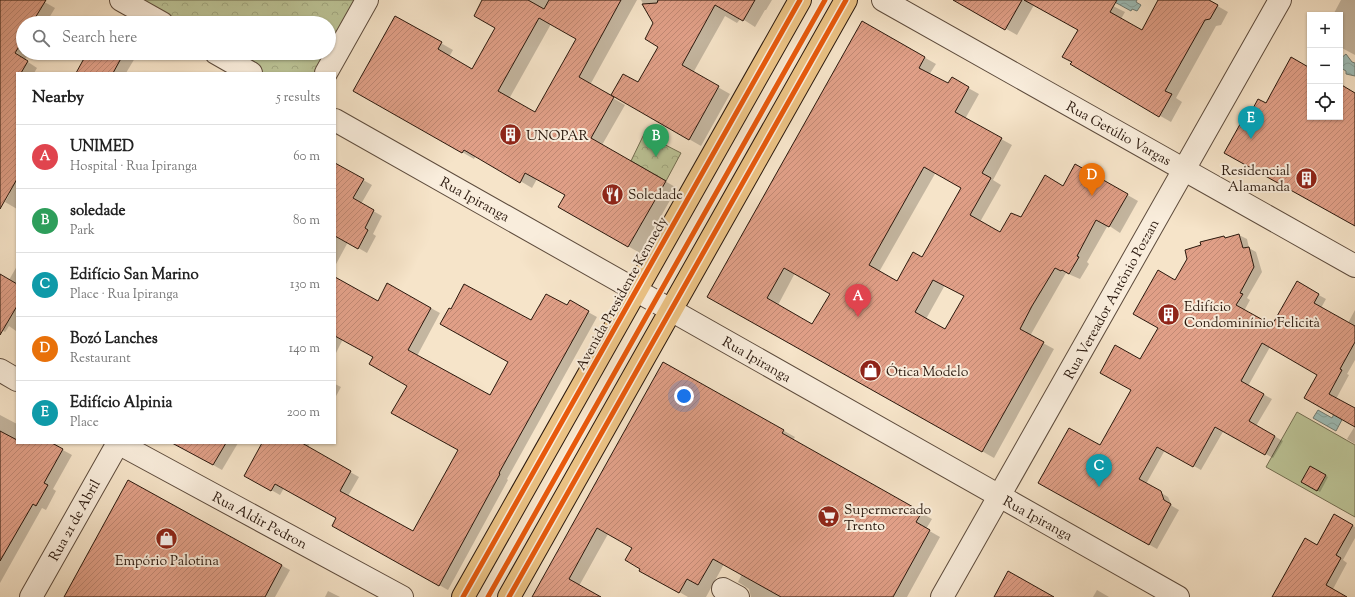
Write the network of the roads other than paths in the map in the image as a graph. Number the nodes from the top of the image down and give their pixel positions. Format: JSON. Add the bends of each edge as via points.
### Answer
{"nodes":[{"id":1,"x":367,"y":0,"type":"edge"},
{"id":2,"x":800,"y":0,"type":"edge"},
{"id":3,"x":846,"y":0,"type":"edge"},
{"id":4,"x":883,"y":0,"type":"edge"},
{"id":5,"x":1280,"y":0,"type":"edge"},
{"id":6,"x":132,"y":3,"type":"edge"},
{"id":7,"x":152,"y":16,"type":"edge"},
{"id":8,"x":336,"y":55,"type":"edge"},
{"id":9,"x":228,"y":60,"type":"edge"},
{"id":10,"x":333,"y":60,"type":"edge"},
{"id":11,"x":249,"y":72,"type":"edge"},
{"id":12,"x":327,"y":72,"type":"edge"},
{"id":13,"x":336,"y":121,"type":"edge"},
{"id":14,"x":1184,"y":169,"type":"junction"},
{"id":15,"x":1355,"y":266,"type":"edge"},
{"id":16,"x":636,"y":290,"type":"junction"},
{"id":17,"x":671,"y":310,"type":"junction"},
{"id":18,"x":0,"y":370,"type":"edge"},
{"id":19,"x":16,"y":379,"type":"edge"},
{"id":20,"x":117,"y":444,"type":"edge"},
{"id":21,"x":120,"y":444,"type":"edge"},
{"id":22,"x":999,"y":496,"type":"junction"},
{"id":23,"x":31,"y":597,"type":"edge"},
{"id":24,"x":402,"y":597,"type":"edge"},
{"id":25,"x":463,"y":597,"type":"edge"},
{"id":26,"x":509,"y":597,"type":"edge"},
{"id":27,"x":942,"y":597,"type":"edge"},
{"id":28,"x":1178,"y":597,"type":"edge"}],
"edges":[{"from":1,"to":8,"type":"street"},
{"from":2,"to":16,"type":"main road","name":"Avenida Presidente Kennedy"},
{"from":3,"to":17,"type":"main road"},
{"from":4,"to":14,"type":"street","name":"Rua Getúlio Vargas"},
{"from":5,"to":14,"type":"street","name":"Rua Vereador Antônio Pozzan"},
{"from":6,"to":7,"type":"street"},
{"from":9,"to":11,"type":"street"},
{"from":10,"to":12,"type":"street"},
{"from":13,"to":16,"type":"street","name":"Rua Ipiranga"},
{"from":14,"to":15,"type":"street","name":"Rua Getúlio Vargas"},
{"from":14,"to":22,"type":"street","name":"Rua Vereador Antônio Pozzan"},
{"from":16,"to":17,"type":"street","name":"Rua Ipiranga"},
{"from":16,"to":25,"type":"main road","name":"Avenida Presidente Kennedy"},
{"from":17,"to":22,"type":"street","name":"Rua Ipiranga"},
{"from":17,"to":26,"type":"main road"},
{"from":18,"to":19,"type":"street"},
{"from":20,"to":23,"type":"street","name":"Rua 21 de Abril"},
{"from":21,"to":24,"type":"street","name":"Rua Aldir Pedron"},
{"from":22,"to":27,"type":"street","name":"Rua Vereador Antônio Pozzan"},
{"from":22,"to":28,"type":"street","name":"Rua Ipiranga"}]}
